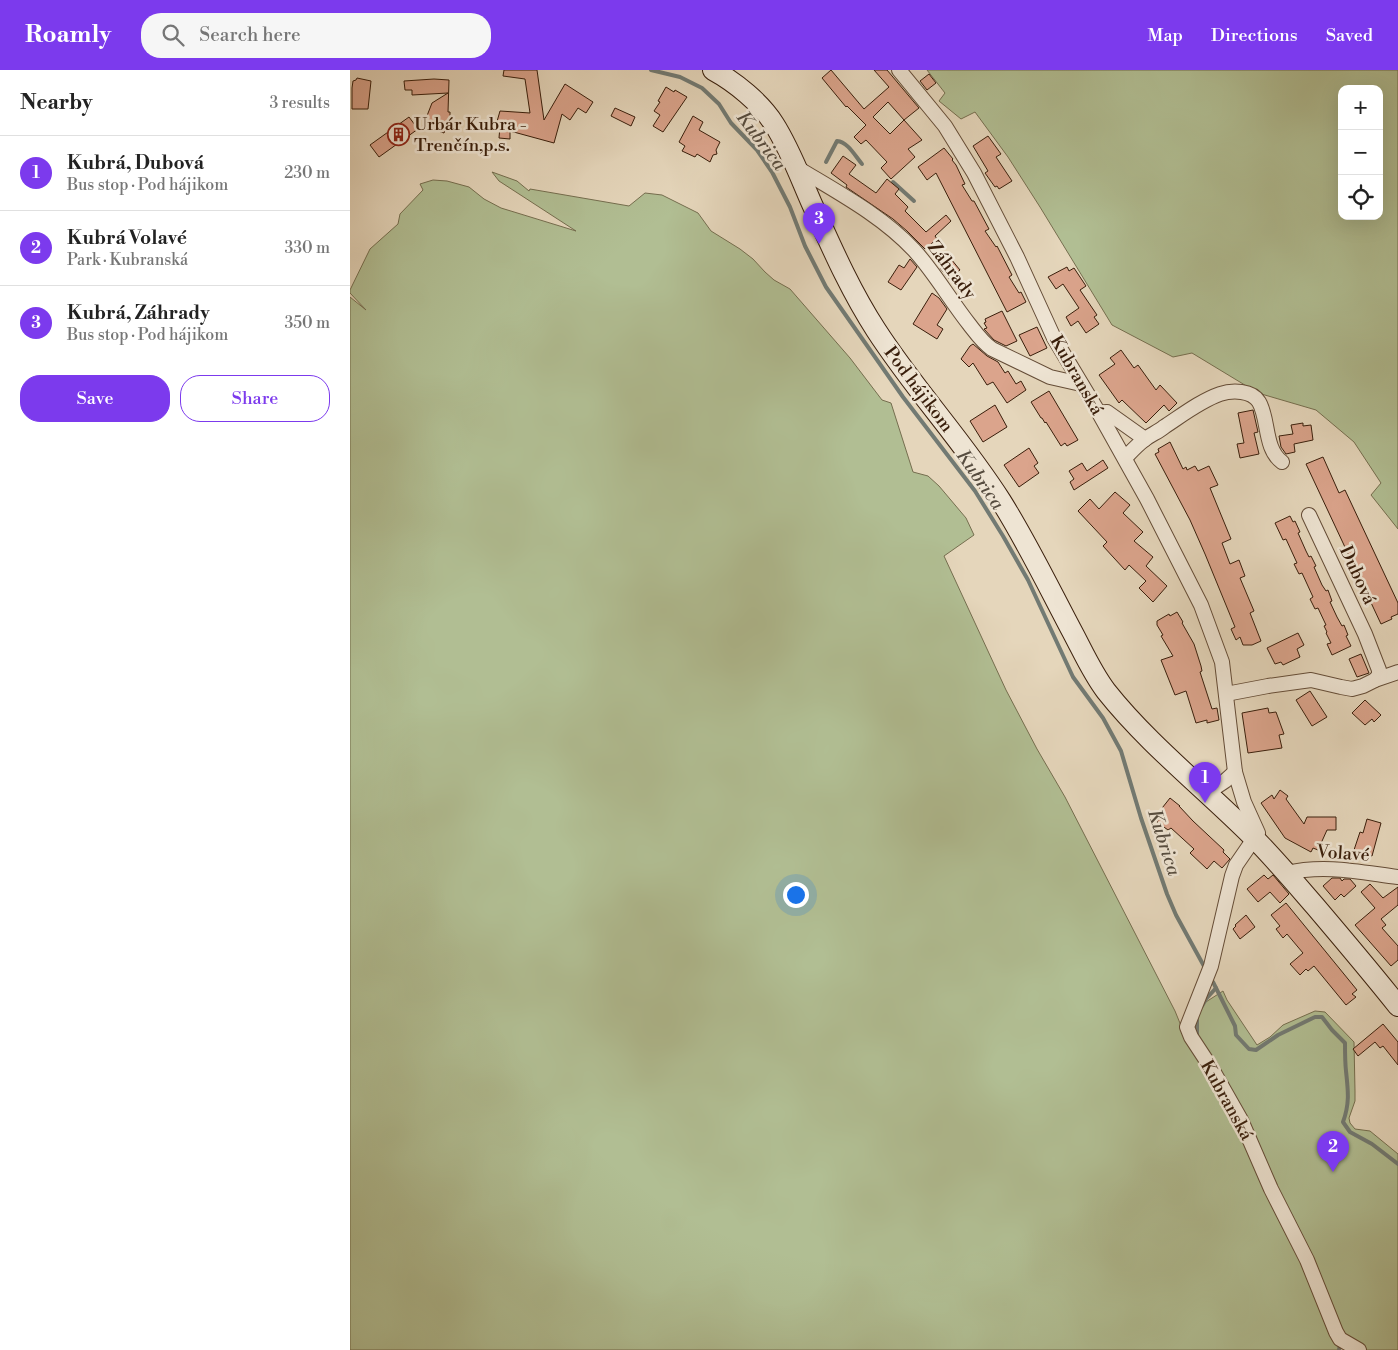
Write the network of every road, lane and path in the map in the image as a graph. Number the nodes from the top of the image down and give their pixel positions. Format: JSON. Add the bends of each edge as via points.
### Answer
{"nodes":[{"id":1,"x":713,"y":70,"type":"edge"},
{"id":2,"x":899,"y":70,"type":"edge"},
{"id":3,"x":796,"y":167,"type":"junction"},
{"id":4,"x":1082,"y":384,"type":"junction"},
{"id":5,"x":1100,"y":413,"type":"junction"},
{"id":6,"x":1145,"y":439,"type":"junction"},
{"id":7,"x":1125,"y":458,"type":"junction"},
{"id":8,"x":1282,"y":462,"type":"dead end"},
{"id":9,"x":1308,"y":515,"type":"dead end"},
{"id":10,"x":1398,"y":672,"type":"edge"},
{"id":11,"x":1375,"y":680,"type":"junction"},
{"id":12,"x":1226,"y":694,"type":"junction"},
{"id":13,"x":1235,"y":772,"type":"junction"},
{"id":14,"x":1207,"y":793,"type":"junction"},
{"id":15,"x":1254,"y":838,"type":"junction"},
{"id":16,"x":1286,"y":873,"type":"junction"},
{"id":17,"x":1398,"y":877,"type":"edge"},
{"id":18,"x":1398,"y":1006,"type":"edge"},
{"id":19,"x":1359,"y":1350,"type":"edge"}],
"edges":[{"from":1,"to":3,"type":"street","name":"Pod hájikom","via":[[761,107],[774,123]]},
{"from":2,"to":4,"type":"street","name":"Kubranská","via":[[945,126],[974,173],[1054,338]]},
{"from":3,"to":4,"type":"street","name":"Záhrady","via":[[892,229],[933,274],[985,344],[1050,376]]},
{"from":3,"to":14,"type":"street","name":"Pod hájikom","via":[[855,295],[876,330],[1001,501],[1104,688],[1125,714]]},
{"from":4,"to":5,"type":"street","name":"Kubranská"},
{"from":5,"to":6,"type":"street","via":[[1107,412]]},
{"from":5,"to":7,"type":"street","name":"Kubranská"},
{"from":6,"to":7,"type":"street"},
{"from":6,"to":8,"type":"street","via":[[1203,402],[1220,394],[1244,392],[1258,400],[1275,455]]},
{"from":7,"to":12,"type":"street","name":"Kubranská","via":[[1201,604],[1222,662]]},
{"from":9,"to":11,"type":"street","name":"Dubová","via":[[1365,634],[1379,670]]},
{"from":10,"to":11,"type":"street"},
{"from":11,"to":12,"type":"street","via":[[1352,689],[1311,680]]},
{"from":12,"to":13,"type":"street","name":"Kubranská"},
{"from":13,"to":14,"type":"street"},
{"from":13,"to":15,"type":"street","name":"Kubranská","via":[[1258,833]]},
{"from":14,"to":15,"type":"street","name":"Pod hájikom"},
{"from":15,"to":16,"type":"street"},
{"from":15,"to":19,"type":"street","name":"Kubranská","via":[[1232,876],[1211,966],[1188,1028],[1241,1120],[1307,1260],[1336,1332],[1340,1339]]},
{"from":16,"to":17,"type":"street","name":"Volavé","via":[[1336,868]]},
{"from":16,"to":18,"type":"street"}]}
